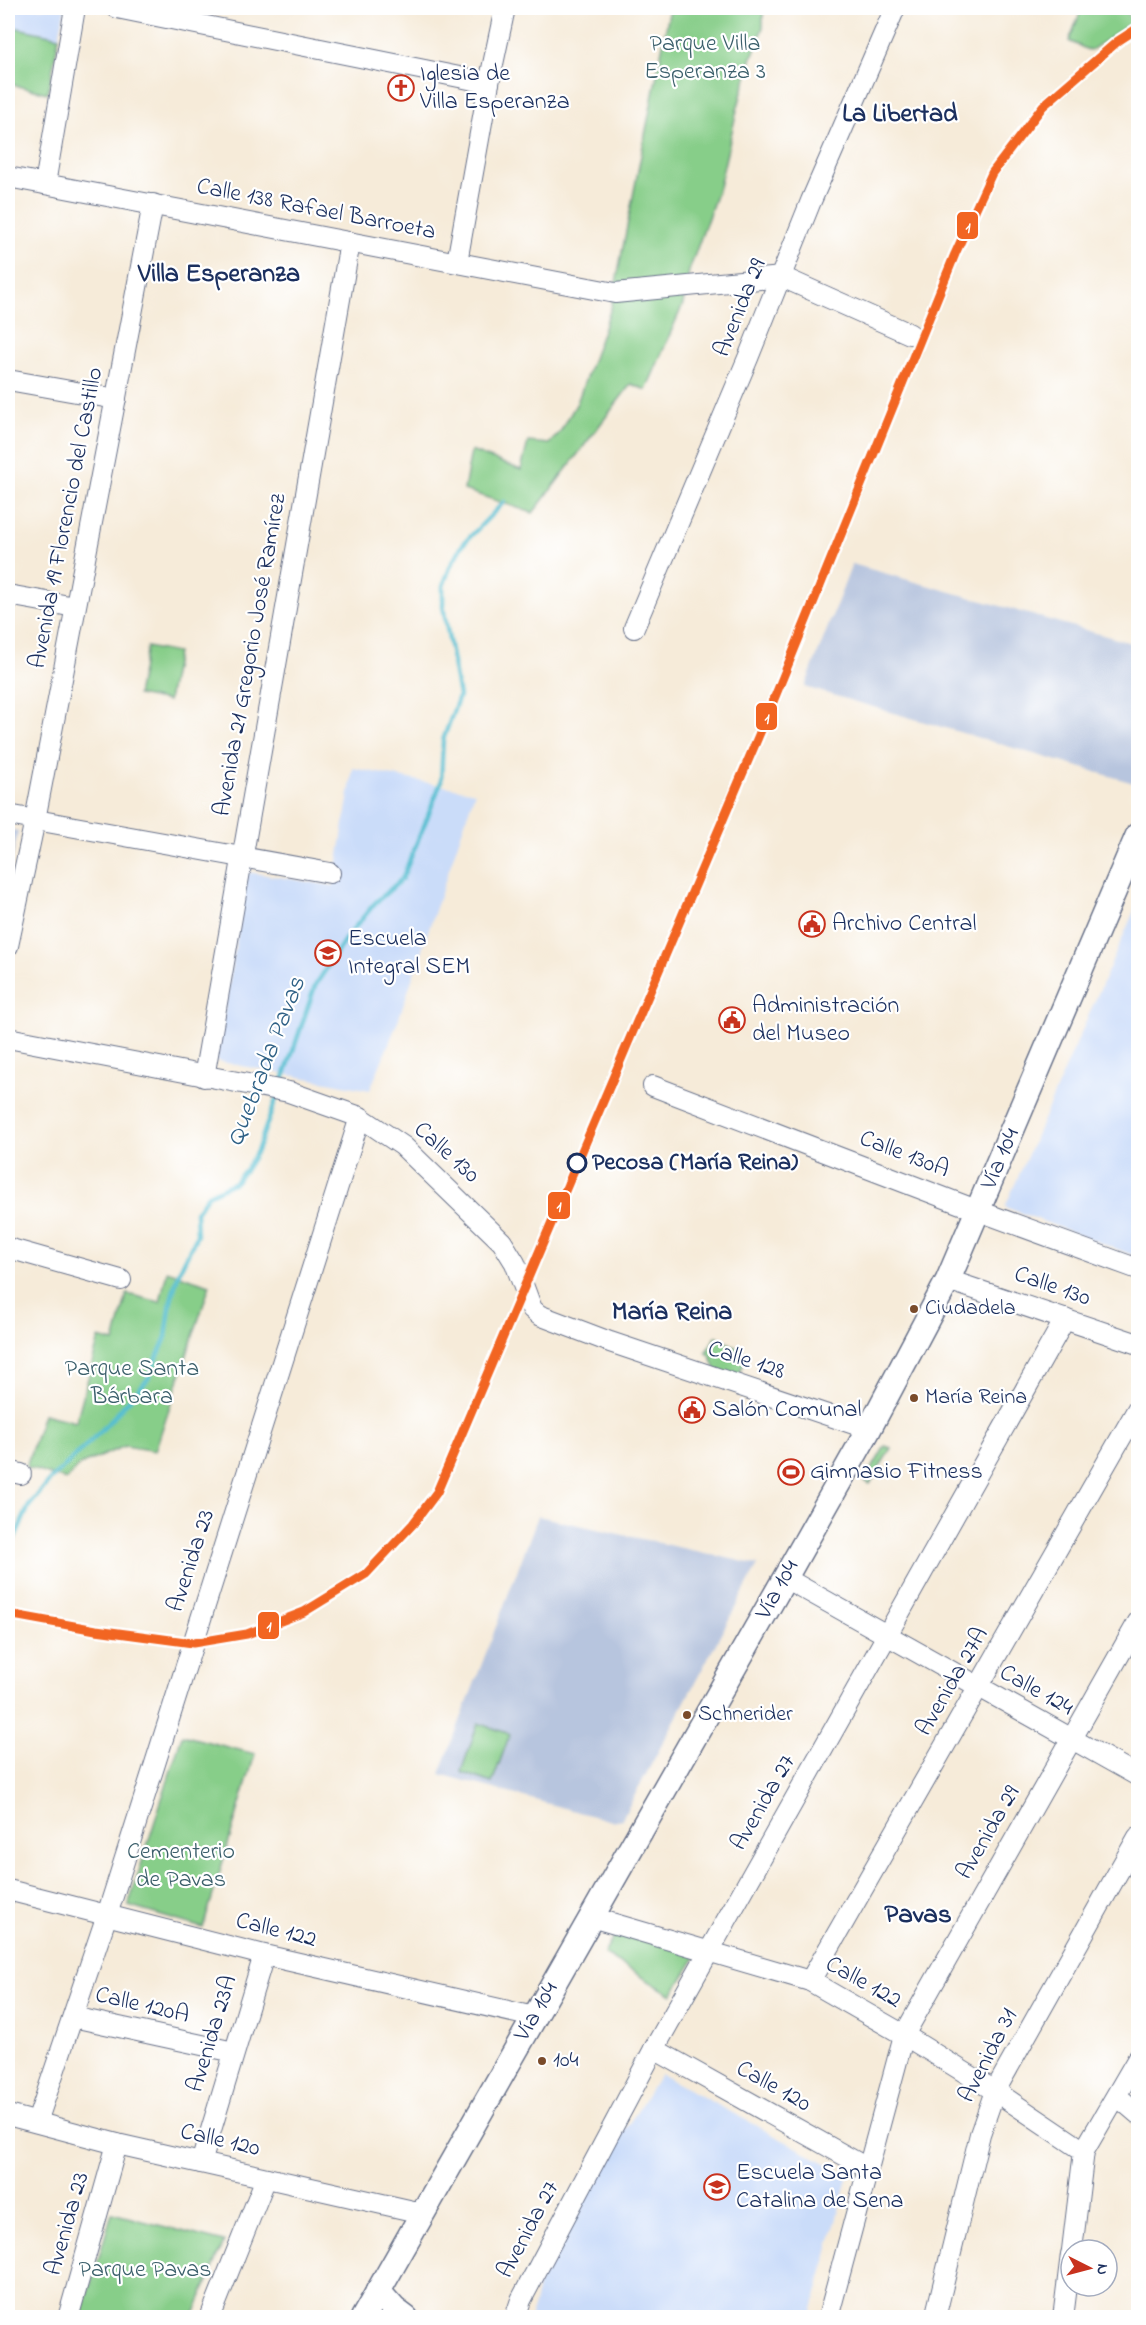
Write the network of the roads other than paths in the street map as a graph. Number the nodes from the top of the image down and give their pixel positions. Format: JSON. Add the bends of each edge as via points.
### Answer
{"nodes":[{"id":1,"x":75,"y":8,"type":"edge"},
{"id":2,"x":117,"y":8,"type":"edge"},
{"id":3,"x":505,"y":8,"type":"edge"},
{"id":4,"x":896,"y":8,"type":"edge"},
{"id":5,"x":489,"y":83,"type":"junction"},
{"id":6,"x":8,"y":177,"type":"edge"},
{"id":7,"x":45,"y":184,"type":"junction"},
{"id":8,"x":153,"y":204,"type":"junction"},
{"id":9,"x":350,"y":242,"type":"junction"},
{"id":10,"x":457,"y":262,"type":"junction"},
{"id":11,"x":782,"y":277,"type":"junction"},
{"id":12,"x":910,"y":334,"type":"dead end"},
{"id":13,"x":8,"y":380,"type":"edge"},
{"id":14,"x":116,"y":399,"type":"junction"},
{"id":15,"x":8,"y":595,"type":"edge"},
{"id":16,"x":75,"y":608,"type":"junction"},
{"id":17,"x":634,"y":628,"type":"dead end"},
{"id":18,"x":8,"y":815,"type":"edge"},
{"id":19,"x":35,"y":820,"type":"junction"},
{"id":20,"x":1138,"y":835,"type":"edge"},
{"id":21,"x":242,"y":857,"type":"junction"},
{"id":22,"x":330,"y":873,"type":"dead end"},
{"id":23,"x":8,"y":946,"type":"edge"},
{"id":24,"x":8,"y":1038,"type":"edge"},
{"id":25,"x":204,"y":1077,"type":"junction"},
{"id":26,"x":653,"y":1086,"type":"dead end"},
{"id":27,"x":360,"y":1117,"type":"junction"},
{"id":28,"x":979,"y":1211,"type":"junction"},
{"id":29,"x":8,"y":1248,"type":"edge"},
{"id":30,"x":1138,"y":1269,"type":"edge"},
{"id":31,"x":121,"y":1280,"type":"dead end"},
{"id":32,"x":948,"y":1280,"type":"junction"},
{"id":33,"x":539,"y":1314,"type":"joint"},
{"id":34,"x":1065,"y":1318,"type":"junction"},
{"id":35,"x":1138,"y":1344,"type":"edge"},
{"id":36,"x":1138,"y":1408,"type":"edge"},
{"id":37,"x":869,"y":1429,"type":"junction"},
{"id":38,"x":785,"y":1578,"type":"junction"},
{"id":39,"x":1138,"y":1622,"type":"edge"},
{"id":40,"x":888,"y":1636,"type":"junction"},
{"id":41,"x":979,"y":1688,"type":"junction"},
{"id":42,"x":1072,"y":1739,"type":"junction"},
{"id":43,"x":1138,"y":1776,"type":"edge"},
{"id":44,"x":1138,"y":1837,"type":"edge"},
{"id":45,"x":8,"y":1890,"type":"edge"},
{"id":46,"x":107,"y":1915,"type":"junction"},
{"id":47,"x":591,"y":1917,"type":"junction"},
{"id":48,"x":709,"y":1951,"type":"junction"},
{"id":49,"x":264,"y":1955,"type":"junction"},
{"id":50,"x":810,"y":1981,"type":"junction"},
{"id":51,"x":73,"y":2017,"type":"junction"},
{"id":52,"x":534,"y":2017,"type":"junction"},
{"id":53,"x":904,"y":2035,"type":"junction"},
{"id":54,"x":654,"y":2049,"type":"junction"},
{"id":55,"x":234,"y":2052,"type":"junction"},
{"id":56,"x":1138,"y":2058,"type":"edge"},
{"id":57,"x":995,"y":2091,"type":"junction"},
{"id":58,"x":1117,"y":2096,"type":"junction"},
{"id":59,"x":1138,"y":2114,"type":"edge"},
{"id":60,"x":8,"y":2115,"type":"edge"},
{"id":61,"x":37,"y":2122,"type":"junction"},
{"id":62,"x":117,"y":2144,"type":"junction"},
{"id":63,"x":1084,"y":2151,"type":"junction"},
{"id":64,"x":201,"y":2163,"type":"junction"},
{"id":65,"x":867,"y":2168,"type":"junction"},
{"id":66,"x":266,"y":2178,"type":"junction"},
{"id":67,"x":422,"y":2213,"type":"junction"},
{"id":68,"x":1073,"y":2238,"type":"edge"},
{"id":69,"x":378,"y":2291,"type":"junction"},
{"id":70,"x":1065,"y":2298,"type":"edge"},
{"id":71,"x":68,"y":2318,"type":"edge"},
{"id":72,"x":210,"y":2318,"type":"edge"},
{"id":73,"x":363,"y":2318,"type":"edge"},
{"id":74,"x":406,"y":2318,"type":"edge"},
{"id":75,"x":515,"y":2318,"type":"edge"},
{"id":76,"x":828,"y":2318,"type":"edge"},
{"id":77,"x":935,"y":2318,"type":"edge"},
{"id":78,"x":1063,"y":2318,"type":"edge"}],
"edges":[{"from":1,"to":7,"type":"street"},
{"from":2,"to":5,"type":"street"},
{"from":3,"to":5,"type":"street"},
{"from":4,"to":11,"type":"street","name":"Avenida 29"},
{"from":5,"to":10,"type":"street"},
{"from":6,"to":7,"type":"street","name":"Calle 138 Rafael Barroeta"},
{"from":7,"to":8,"type":"street","name":"Calle 138 Rafael Barroeta"},
{"from":8,"to":9,"type":"street","name":"Calle 138 Rafael Barroeta"},
{"from":8,"to":14,"type":"street","name":"Avenida 19 Florencio del Castillo"},
{"from":9,"to":10,"type":"street","name":"Calle 138 Rafael Barroeta"},
{"from":9,"to":21,"type":"street","name":"Avenida 21 Gregorio José Ramírez"},
{"from":10,"to":11,"type":"street","name":"Calle 138 Rafael Barroeta","via":[[615,293]]},
{"from":11,"to":12,"type":"street"},
{"from":11,"to":17,"type":"street","name":"Avenida 29"},
{"from":13,"to":14,"type":"street"},
{"from":14,"to":16,"type":"street","name":"Avenida 19 Florencio del Castillo"},
{"from":15,"to":16,"type":"street"},
{"from":16,"to":19,"type":"street","name":"Avenida 19 Florencio del Castillo"},
{"from":18,"to":19,"type":"street"},
{"from":19,"to":21,"type":"street"},
{"from":19,"to":23,"type":"street","name":"Avenida 19 Florencio del Castillo"},
{"from":20,"to":28,"type":"main road","name":"Vía 104"},
{"from":21,"to":22,"type":"street"},
{"from":21,"to":25,"type":"street","name":"Avenida 21 Gregorio José Ramírez"},
{"from":24,"to":25,"type":"street","name":"Calle 130"},
{"from":25,"to":27,"type":"street","name":"Calle 130","via":[[279,1090]]},
{"from":26,"to":28,"type":"street","name":"Calle 130A"},
{"from":27,"to":33,"type":"street","name":"Calle 130","via":[[403,1146],[502,1242],[515,1263],[532,1309]]},
{"from":27,"to":46,"type":"street","name":"Avenida 23"},
{"from":28,"to":30,"type":"street","name":"Calle 130A"},
{"from":28,"to":32,"type":"main road","name":"Vía 104"},
{"from":29,"to":31,"type":"street"},
{"from":32,"to":34,"type":"street","name":"Calle 130"},
{"from":32,"to":37,"type":"main road","name":"Vía 104"},
{"from":33,"to":37,"type":"street","name":"Calle 128","via":[[610,1342]]},
{"from":34,"to":35,"type":"street","name":"Calle 130"},
{"from":34,"to":40,"type":"street","name":"Avenida 27"},
{"from":36,"to":41,"type":"street","name":"Avenida 27A"},
{"from":37,"to":38,"type":"main road","name":"Vía 104"},
{"from":38,"to":40,"type":"street","name":"Calle 124"},
{"from":38,"to":47,"type":"main road","name":"Vía 104"},
{"from":39,"to":42,"type":"street","name":"Avenida 29"},
{"from":40,"to":41,"type":"street","name":"Calle 124"},
{"from":40,"to":48,"type":"street","name":"Avenida 27"},
{"from":41,"to":42,"type":"street","name":"Calle 124"},
{"from":41,"to":50,"type":"street","name":"Avenida 27A"},
{"from":42,"to":43,"type":"street","name":"Calle 124"},
{"from":42,"to":53,"type":"street","name":"Avenida 29"},
{"from":44,"to":57,"type":"street","name":"Avenida 31"},
{"from":45,"to":46,"type":"street","name":"Calle 122"},
{"from":46,"to":49,"type":"street","name":"Calle 122"},
{"from":46,"to":51,"type":"street","name":"Avenida 23"},
{"from":47,"to":48,"type":"street","name":"Calle 122"},
{"from":47,"to":52,"type":"main road","name":"Vía 104"},
{"from":48,"to":50,"type":"street","name":"Calle 122"},
{"from":48,"to":54,"type":"street","name":"Avenida 27"},
{"from":49,"to":52,"type":"street","name":"Calle 122"},
{"from":49,"to":55,"type":"street","name":"Avenida 23A"},
{"from":50,"to":53,"type":"street","name":"Calle 122"},
{"from":51,"to":55,"type":"street","name":"Calle 120A"},
{"from":51,"to":61,"type":"street","name":"Avenida 23"},
{"from":52,"to":67,"type":"main road","name":"Vía 104"},
{"from":53,"to":57,"type":"street","name":"Calle 122"},
{"from":53,"to":65,"type":"street","name":"Avenida 29"},
{"from":54,"to":65,"type":"street","name":"Calle 120"},
{"from":54,"to":75,"type":"street","name":"Avenida 27","via":[[520,2300]]},
{"from":55,"to":64,"type":"street","name":"Avenida 23A"},
{"from":56,"to":58,"type":"street"},
{"from":57,"to":63,"type":"street","name":"Calle 122"},
{"from":57,"to":77,"type":"street","name":"Avenida 31","via":[[980,2134]]},
{"from":58,"to":59,"type":"street"},
{"from":58,"to":63,"type":"street"},
{"from":60,"to":61,"type":"street","name":"Calle 120"},
{"from":61,"to":62,"type":"street","name":"Calle 120"},
{"from":62,"to":64,"type":"street","name":"Calle 120"},
{"from":62,"to":71,"type":"street","name":"Avenida 23"},
{"from":63,"to":68,"type":"street"},
{"from":64,"to":66,"type":"street","name":"Calle 120"},
{"from":65,"to":76,"type":"street","name":"Avenida 29"},
{"from":66,"to":67,"type":"street","name":"Calle 120"},
{"from":66,"to":72,"type":"street"},
{"from":67,"to":69,"type":"main road","name":"Vía 104"},
{"from":69,"to":73,"type":"main road","name":"Vía 104"},
{"from":69,"to":74,"type":"main road"},
{"from":70,"to":78,"type":"street"}]}
